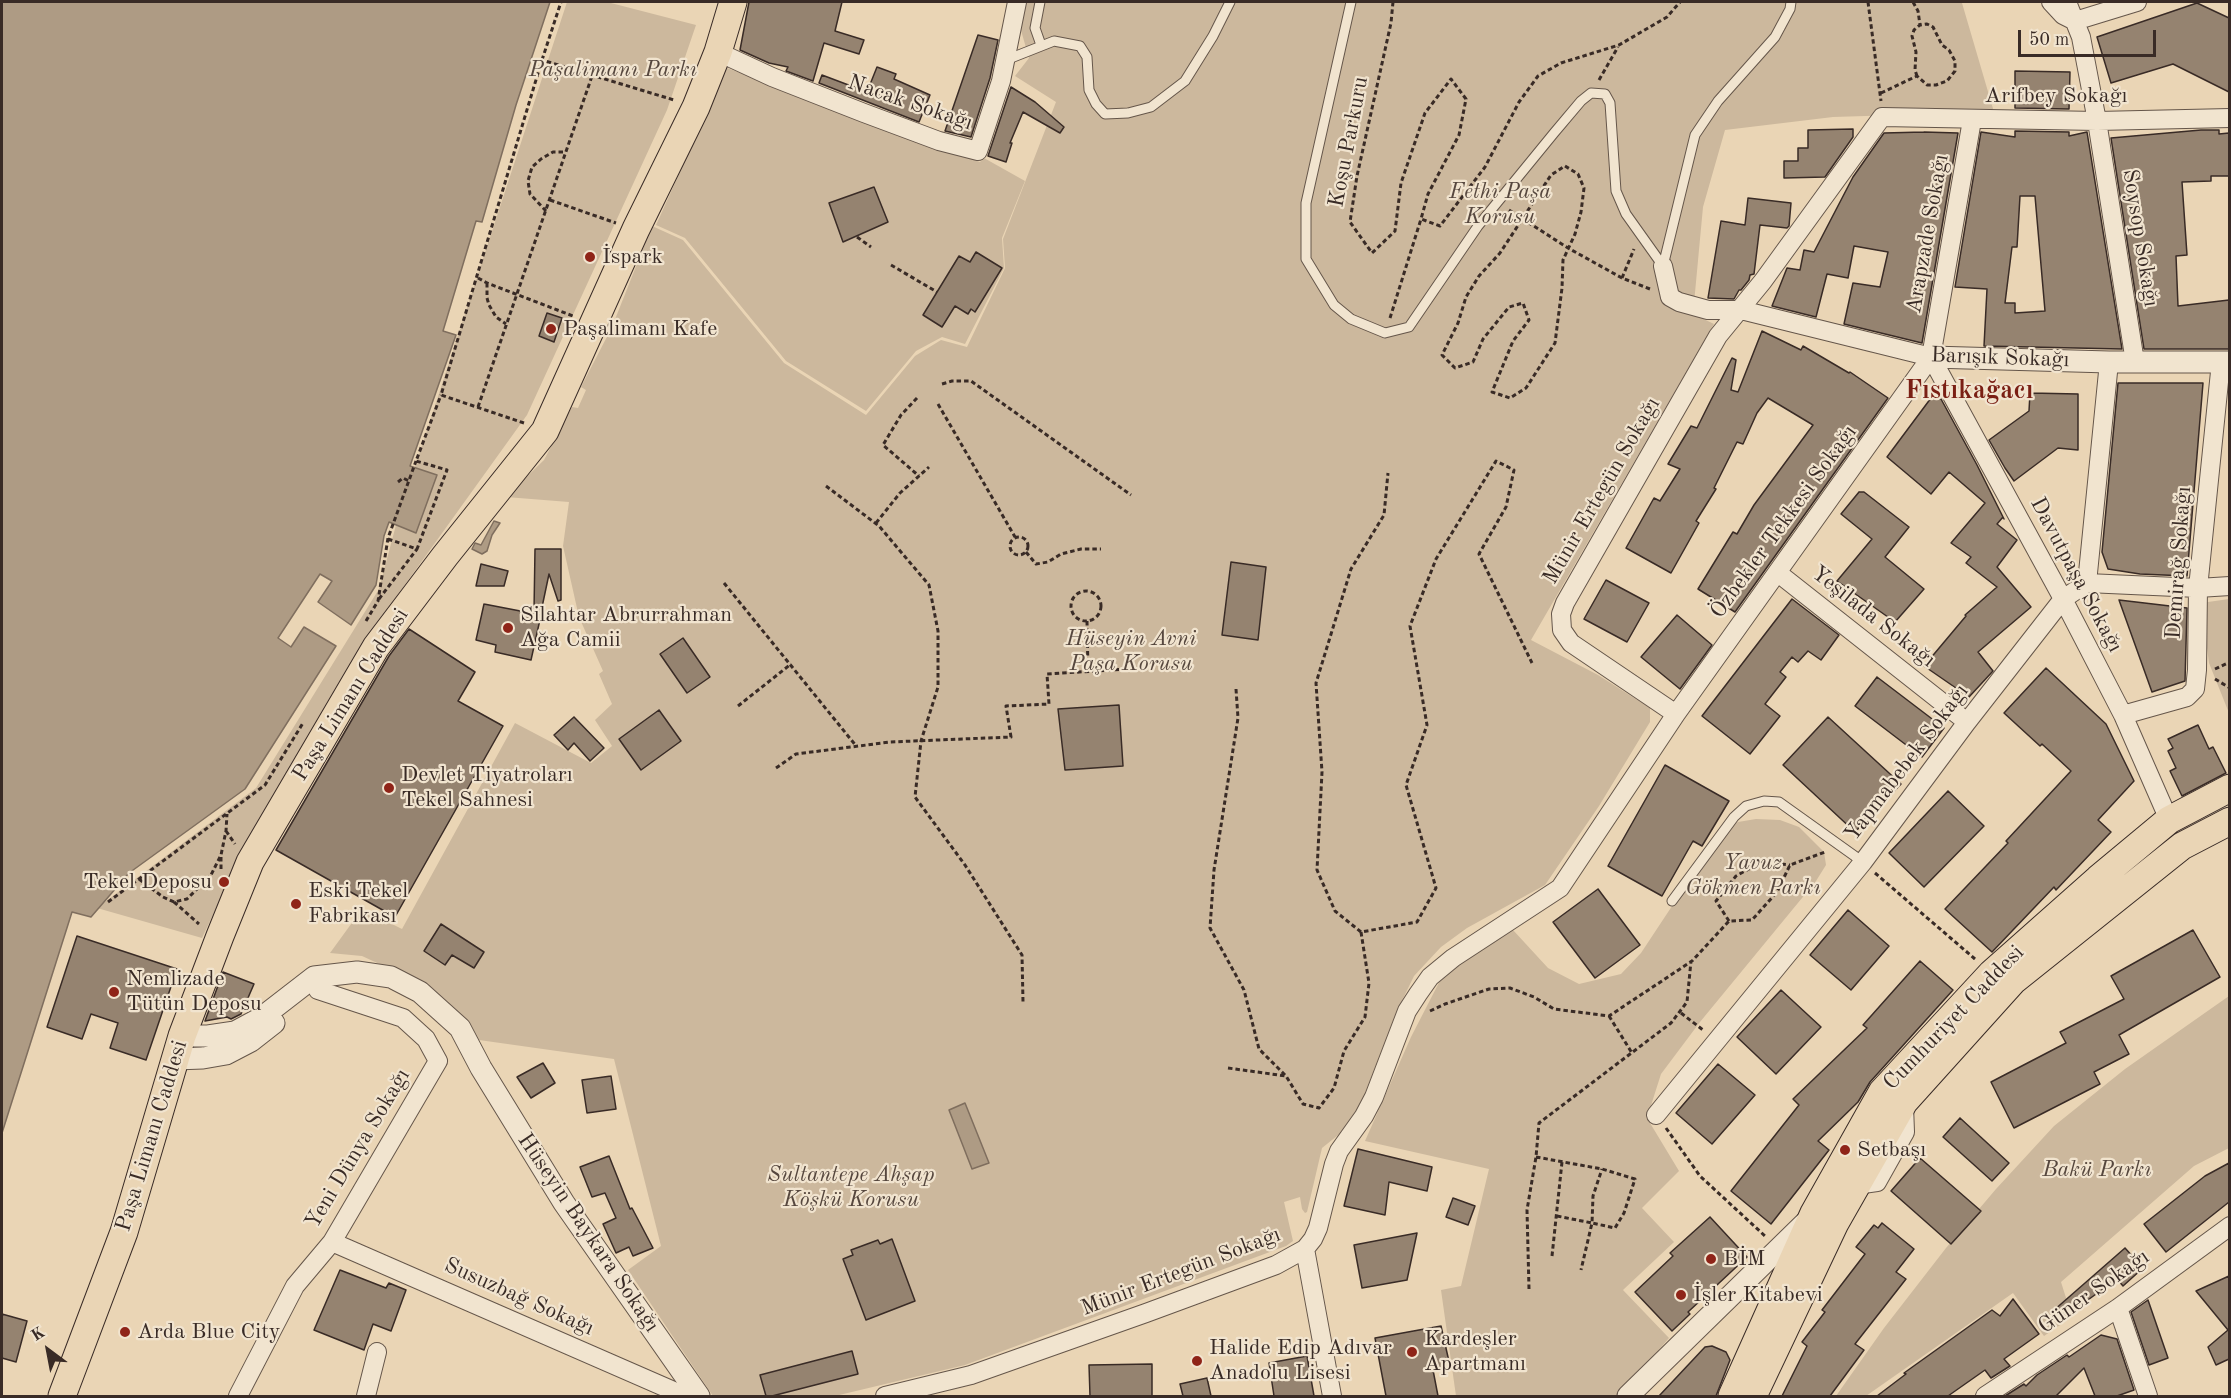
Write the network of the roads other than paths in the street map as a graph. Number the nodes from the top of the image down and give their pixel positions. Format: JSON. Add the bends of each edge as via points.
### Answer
{"nodes":[{"id":1,"x":732,"y":2,"type":"edge"},
{"id":2,"x":1017,"y":2,"type":"edge"},
{"id":3,"x":1040,"y":2,"type":"edge"},
{"id":4,"x":1230,"y":2,"type":"edge"},
{"id":5,"x":1352,"y":2,"type":"edge"},
{"id":6,"x":1791,"y":2,"type":"edge"},
{"id":7,"x":2051,"y":2,"type":"edge"},
{"id":8,"x":2067,"y":2,"type":"edge"},
{"id":9,"x":2137,"y":2,"type":"edge"},
{"id":10,"x":2075,"y":21,"type":"junction"},
{"id":11,"x":1041,"y":45,"type":"junction"},
{"id":12,"x":718,"y":52,"type":"junction"},
{"id":13,"x":1006,"y":60,"type":"junction"},
{"id":14,"x":1882,"y":117,"type":"joint"},
{"id":15,"x":2229,"y":118,"type":"edge"},
{"id":16,"x":1972,"y":120,"type":"junction"},
{"id":17,"x":2097,"y":121,"type":"junction"},
{"id":18,"x":1663,"y":266,"type":"junction"},
{"id":19,"x":1741,"y":310,"type":"junction"},
{"id":20,"x":1931,"y":357,"type":"junction"},
{"id":21,"x":2109,"y":362,"type":"junction"},
{"id":22,"x":2134,"y":362,"type":"junction"},
{"id":23,"x":2225,"y":362,"type":"edge"},
{"id":24,"x":1778,"y":573,"type":"junction"},
{"id":25,"x":2087,"y":583,"type":"junction"},
{"id":26,"x":2229,"y":585,"type":"edge"},
{"id":27,"x":2198,"y":588,"type":"junction"},
{"id":28,"x":2063,"y":599,"type":"junction"},
{"id":29,"x":1676,"y":714,"type":"junction"},
{"id":30,"x":2123,"y":715,"type":"junction"},
{"id":31,"x":1967,"y":722,"type":"junction"},
{"id":32,"x":2229,"y":788,"type":"edge"},
{"id":33,"x":2169,"y":820,"type":"junction"},
{"id":34,"x":2229,"y":821,"type":"edge"},
{"id":35,"x":1863,"y":862,"type":"junction"},
{"id":36,"x":1672,"y":901,"type":"dead end"},
{"id":37,"x":316,"y":984,"type":"junction"},
{"id":38,"x":179,"y":1048,"type":"junction"},
{"id":39,"x":1656,"y":1115,"type":"road end"},
{"id":40,"x":1814,"y":1213,"type":"junction"},
{"id":41,"x":2228,"y":1229,"type":"edge"},
{"id":42,"x":333,"y":1242,"type":"junction"},
{"id":43,"x":1305,"y":1249,"type":"junction"},
{"id":44,"x":2118,"y":1308,"type":"junction"},
{"id":45,"x":377,"y":1352,"type":"dead end"},
{"id":46,"x":1744,"y":1394,"type":"edge"},
{"id":47,"x":63,"y":1396,"type":"edge"},
{"id":48,"x":238,"y":1396,"type":"edge"},
{"id":49,"x":366,"y":1396,"type":"edge"},
{"id":50,"x":685,"y":1396,"type":"edge"},
{"id":51,"x":699,"y":1396,"type":"edge"},
{"id":52,"x":885,"y":1396,"type":"edge"},
{"id":53,"x":1332,"y":1396,"type":"edge"},
{"id":54,"x":1628,"y":1396,"type":"edge"},
{"id":55,"x":1985,"y":1396,"type":"edge"},
{"id":56,"x":2148,"y":1396,"type":"edge"}],
"edges":[{"from":1,"to":12,"type":"main road","name":"Paşa Limanı Caddesi"},
{"from":2,"to":13,"type":"street","name":"Nacak Sokağı"},
{"from":3,"to":11,"type":"lane","via":[[1035,28]]},
{"from":4,"to":11,"type":"lane","via":[[1185,81],[1151,107],[1128,113],[1105,114],[1096,104],[1089,90],[1086,57],[1080,46],[1054,41]]},
{"from":5,"to":18,"type":"lane","via":[[1306,202],[1306,259],[1334,305],[1351,319],[1385,333],[1409,327],[1478,226],[1591,93],[1605,94],[1610,103],[1616,192],[1626,214]]},
{"from":6,"to":18,"type":"lane","via":[[1775,37],[1718,101],[1695,135]]},
{"from":7,"to":10,"type":"street"},
{"from":8,"to":10,"type":"street","name":"Soysop Sokağı"},
{"from":9,"to":10,"type":"street"},
{"from":10,"to":17,"type":"street","name":"Soysop Sokağı"},
{"from":11,"to":13,"type":"lane"},
{"from":12,"to":13,"type":"street","name":"Nacak Sokağı","via":[[864,113],[978,151]]},
{"from":12,"to":38,"type":"main road","name":"Paşa Limanı Caddesi","via":[[545,431],[376,646],[252,860]]},
{"from":14,"to":16,"type":"street","name":"Arifbey Sokağı"},
{"from":14,"to":19,"type":"street","name":"Münir Ertegün Sokağı"},
{"from":15,"to":17,"type":"street","name":"Arifbey Sokağı"},
{"from":16,"to":17,"type":"street","name":"Arifbey Sokağı"},
{"from":16,"to":20,"type":"street","name":"Arapzade Sokağı"},
{"from":17,"to":22,"type":"street","name":"Soysop Sokağı"},
{"from":18,"to":19,"type":"street","name":"Barışık Sokağı","via":[[1670,297],[1679,303],[1708,310]]},
{"from":19,"to":20,"type":"street","name":"Barışık Sokağı"},
{"from":19,"to":29,"type":"street","name":"Münir Ertegün Sokağı","via":[[1718,336],[1561,614],[1562,630],[1570,643]]},
{"from":20,"to":21,"type":"street","name":"Barışık Sokağı"},
{"from":20,"to":24,"type":"street","name":"Özbekler Tekkesi Sokağı"},
{"from":20,"to":28,"type":"street","name":"Davutpaşa Sokağı"},
{"from":21,"to":22,"type":"street","name":"Barışık Sokağı"},
{"from":21,"to":25,"type":"street"},
{"from":22,"to":23,"type":"street","name":"Barışık Sokağı"},
{"from":23,"to":27,"type":"street","name":"Demirağ Sokağı"},
{"from":24,"to":29,"type":"street","name":"Özbekler Tekkesi Sokağı"},
{"from":24,"to":31,"type":"street","name":"Yeşilada Sokağı"},
{"from":25,"to":27,"type":"street"},
{"from":25,"to":28,"type":"street","name":"Yapmabebek Sokağı"},
{"from":26,"to":27,"type":"street"},
{"from":27,"to":30,"type":"street","name":"Demirağ Sokağı","via":[[2195,689],[2187,697]]},
{"from":28,"to":30,"type":"street","name":"Davutpaşa Sokağı"},
{"from":28,"to":31,"type":"street","name":"Yapmabebek Sokağı"},
{"from":29,"to":43,"type":"street","name":"Münir Ertegün Sokağı","via":[[1560,888],[1453,958],[1430,977],[1418,994],[1407,1011],[1374,1097],[1339,1151],[1314,1239]]},
{"from":30,"to":33,"type":"street","name":"Davutpaşa Sokağı"},
{"from":31,"to":35,"type":"street","name":"Yapmabebek Sokağı"},
{"from":32,"to":33,"type":"main road","name":"Cumhuriyet Caddesi"},
{"from":33,"to":40,"type":"main road","name":"Cumhuriyet Caddesi","via":[[1992,974],[1882,1092]]},
{"from":34,"to":46,"type":"main road","name":"Cumhuriyet Caddesi","via":[[2182,846],[2013,981],[1904,1102]]},
{"from":35,"to":36,"type":"lane","via":[[1779,802],[1754,803],[1734,817]]},
{"from":35,"to":39,"type":"street","name":"Yapmabebek Sokağı"},
{"from":37,"to":38,"type":"street","via":[[236,1032],[208,1036]]},
{"from":37,"to":42,"type":"street","name":"Yeni Dünya Sokağı","via":[[403,1018],[426,1039],[438,1061]]},
{"from":37,"to":51,"type":"street","name":"Hüseyin Baykara Sokağı","via":[[357,972],[391,977],[420,992],[460,1028],[564,1203]]},
{"from":38,"to":47,"type":"main road","name":"Paşa Limanı Caddesi","via":[[124,1232]]},
{"from":40,"to":46,"type":"main road","name":"Cumhuriyet Caddesi"},
{"from":40,"to":54,"type":"street"},
{"from":41,"to":44,"type":"street","name":"Güner Sokağı"},
{"from":42,"to":48,"type":"street","name":"Yeni Dünya Sokağı","via":[[295,1286]]},
{"from":42,"to":50,"type":"street","name":"Susuzbağ Sokağı"},
{"from":43,"to":52,"type":"street","name":"Münir Ertegün Sokağı","via":[[1276,1265],[970,1375]]},
{"from":43,"to":53,"type":"street"},
{"from":44,"to":55,"type":"street","name":"Güner Sokağı"},
{"from":44,"to":56,"type":"street"},
{"from":45,"to":49,"type":"street"}]}
